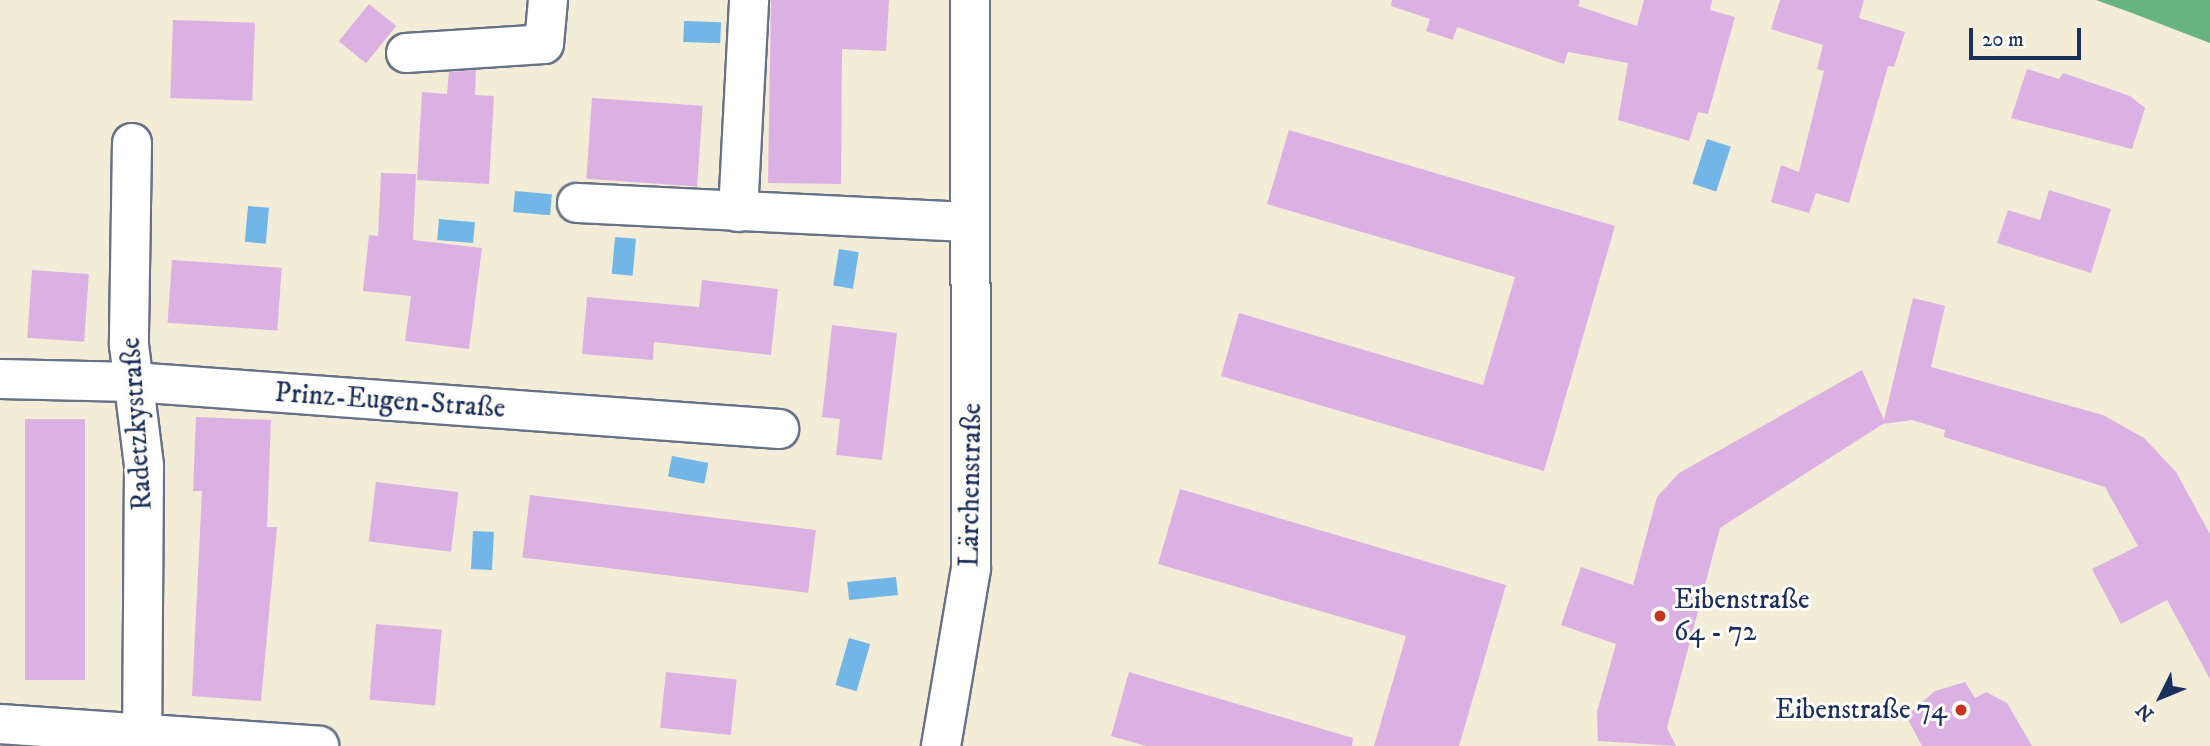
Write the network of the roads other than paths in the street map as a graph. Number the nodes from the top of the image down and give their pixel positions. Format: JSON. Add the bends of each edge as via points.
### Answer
{"nodes":[{"id":1,"x":548,"y":0,"type":"edge"},
{"id":2,"x":748,"y":0,"type":"edge"},
{"id":3,"x":970,"y":0,"type":"edge"},
{"id":4,"x":406,"y":52,"type":"dead end"},
{"id":5,"x":132,"y":143,"type":"dead end"},
{"id":6,"x":577,"y":204,"type":"dead end"},
{"id":7,"x":738,"y":212,"type":"junction"},
{"id":8,"x":970,"y":222,"type":"junction"},
{"id":9,"x":0,"y":379,"type":"edge"},
{"id":10,"x":133,"y":382,"type":"junction"},
{"id":11,"x":779,"y":429,"type":"dead end"},
{"id":12,"x":0,"y":724,"type":"edge"},
{"id":13,"x":142,"y":738,"type":"edge"},
{"id":14,"x":319,"y":746,"type":"edge"},
{"id":15,"x":941,"y":746,"type":"edge"}],
"edges":[{"from":1,"to":4,"type":"street","via":[[544,44]]},
{"from":2,"to":7,"type":"street"},
{"from":3,"to":8,"type":"street","name":"Lärchenstraße"},
{"from":5,"to":10,"type":"street","name":"Radetzkystraße"},
{"from":6,"to":7,"type":"street"},
{"from":7,"to":8,"type":"street"},
{"from":8,"to":15,"type":"street","name":"Lärchenstraße","via":[[971,569]]},
{"from":9,"to":10,"type":"street","name":"Prinz-Eugen-Straße"},
{"from":10,"to":11,"type":"street","name":"Prinz-Eugen-Straße"},
{"from":10,"to":13,"type":"street","name":"Radetzkystraße","via":[[144,466]]},
{"from":12,"to":13,"type":"street"},
{"from":13,"to":14,"type":"street"}]}
